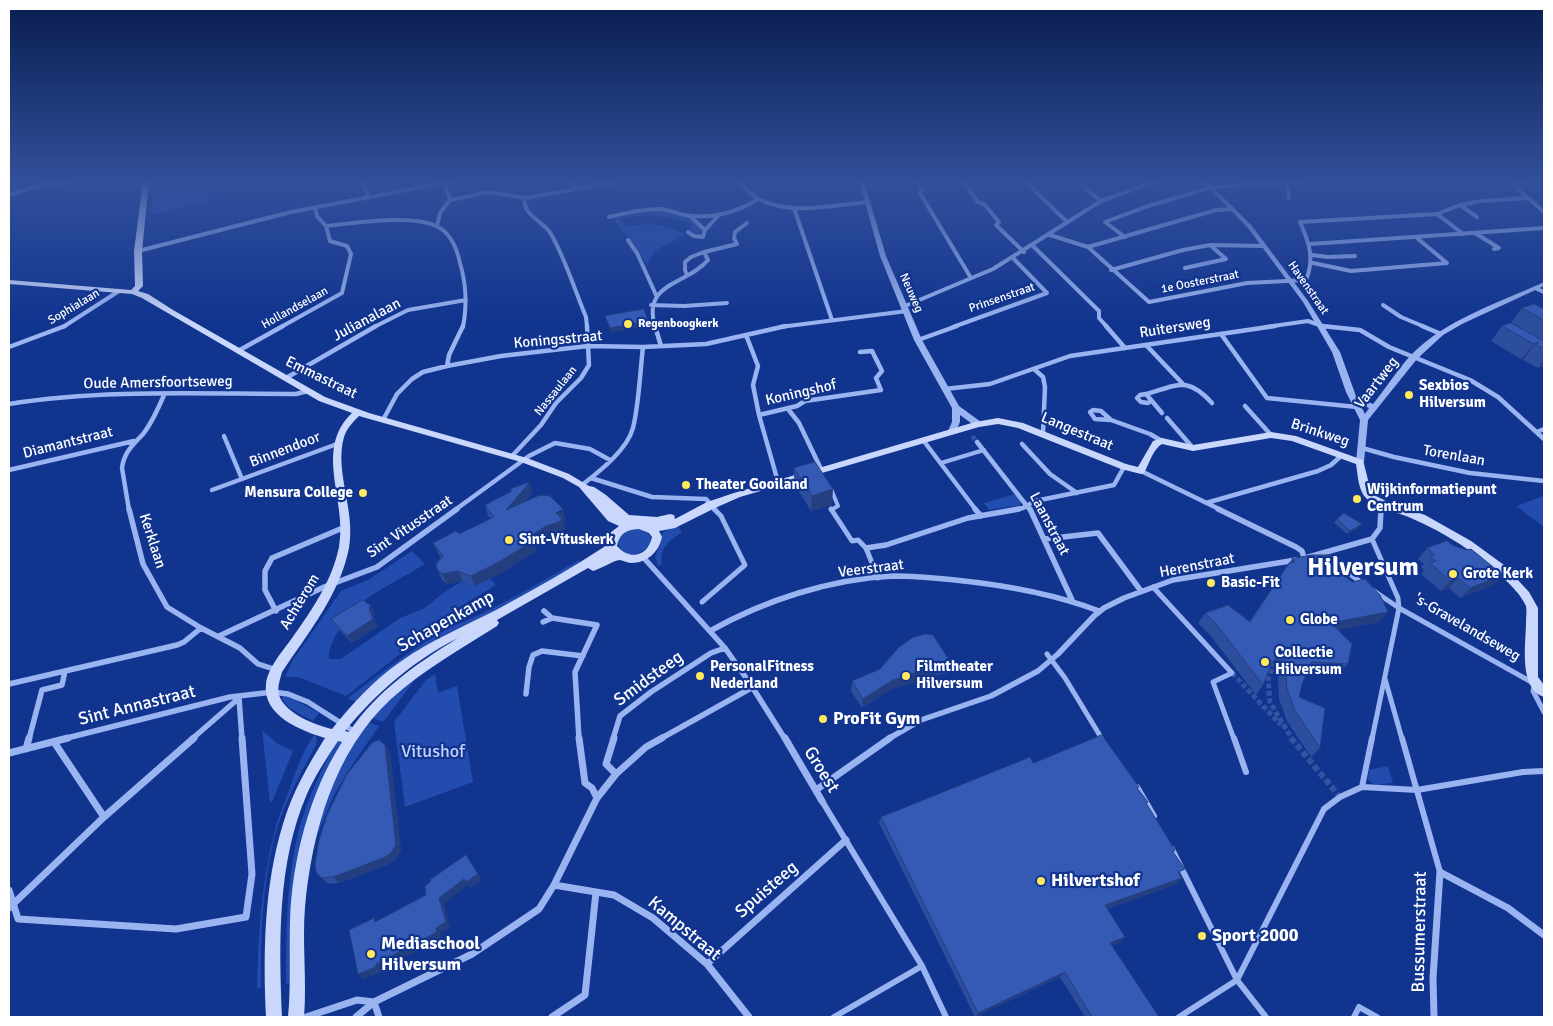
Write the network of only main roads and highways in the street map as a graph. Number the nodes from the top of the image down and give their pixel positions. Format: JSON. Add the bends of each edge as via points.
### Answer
{"nodes":[{"id":1,"x":141,"y":229,"type":"edge"},
{"id":2,"x":9,"y":282,"type":"edge"},
{"id":3,"x":133,"y":292,"type":"junction"},
{"id":4,"x":358,"y":412,"type":"junction"},
{"id":5,"x":1141,"y":471,"type":"joint"},
{"id":6,"x":582,"y":485,"type":"junction"},
{"id":7,"x":711,"y":505,"type":"junction"},
{"id":8,"x":626,"y":526,"type":"junction"},
{"id":9,"x":652,"y":529,"type":"junction"},
{"id":10,"x":615,"y":551,"type":"junction"},
{"id":11,"x":1540,"y":688,"type":"edge"},
{"id":12,"x":353,"y":735,"type":"junction"},
{"id":13,"x":333,"y":736,"type":"junction"},
{"id":14,"x":274,"y":1017,"type":"edge"},
{"id":15,"x":296,"y":1017,"type":"edge"}],
"edges":[{"from":1,"to":3,"type":"main road","via":[[139,286]]},
{"from":2,"to":3,"type":"main road","name":"Emmastraat"},
{"from":3,"to":4,"type":"main road","name":"Emmastraat","via":[[322,399]]},
{"from":4,"to":6,"type":"main road","name":"Emmastraat","via":[[512,456]]},
{"from":4,"to":13,"type":"main road","name":"Achterom","via":[[350,418],[337,444],[336,459],[346,527],[332,584],[272,683],[275,702],[287,715]]},
{"from":5,"to":7,"type":"main road","name":"Langestraat","via":[[1043,433],[998,421],[821,469]]},
{"from":5,"to":11,"type":"main road","name":"Brinkweg","via":[[1152,448],[1162,441],[1193,448],[1271,435],[1293,438],[1360,462],[1366,491],[1375,500],[1432,523],[1513,579],[1532,608],[1532,677]]},
{"from":6,"to":7,"type":"main road","via":[[597,492],[624,517],[632,519],[659,521]]},
{"from":6,"to":8,"type":"main road","name":"Emmastraat","via":[[612,518]]},
{"from":7,"to":9,"type":"main road","name":"Langestraat","via":[[677,522]]},
{"from":8,"to":9,"type":"main road","via":[[640,525]]},
{"from":8,"to":10,"type":"main road","via":[[614,536]]},
{"from":9,"to":10,"type":"main road","via":[[657,544],[643,557],[631,559]]},
{"from":10,"to":12,"type":"main road","name":"Schapenkamp","via":[[412,674],[389,693]]},
{"from":10,"to":13,"type":"main road","name":"Schapenkamp","via":[[432,647],[406,664],[375,689]]},
{"from":12,"to":13,"type":"main road"},
{"from":12,"to":15,"type":"main road","name":"Schapenkamp","via":[[324,786],[307,838],[298,909],[299,992]]},
{"from":13,"to":14,"type":"main road","name":"Schapenkamp","via":[[295,808],[282,854],[275,907]]}]}
